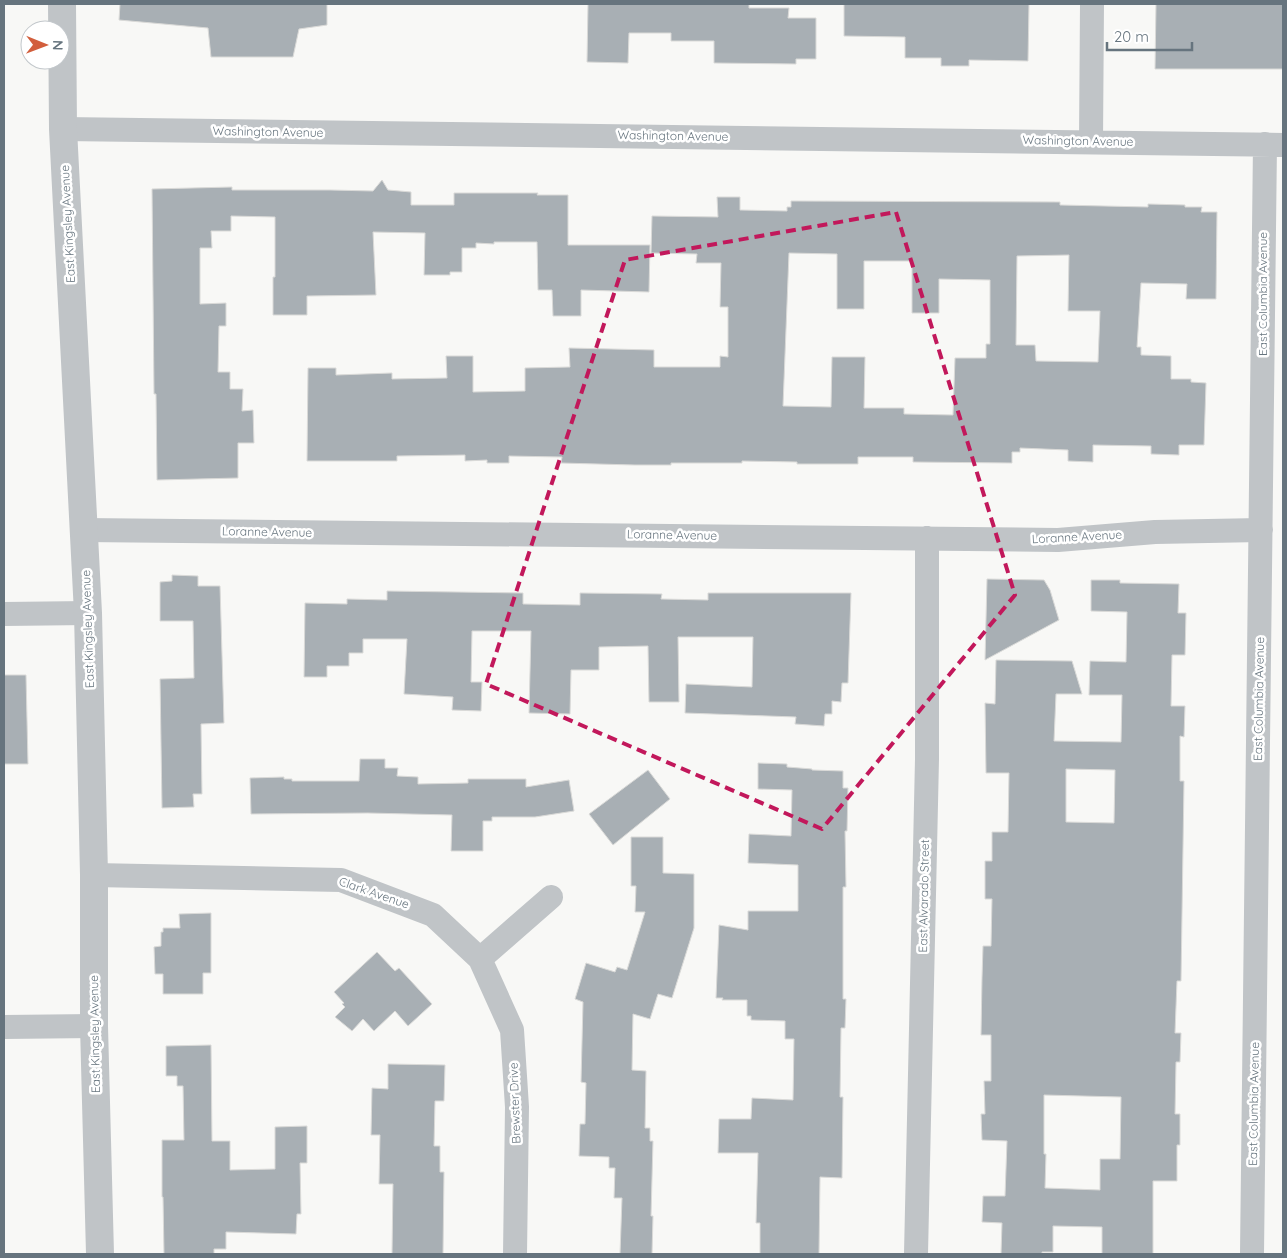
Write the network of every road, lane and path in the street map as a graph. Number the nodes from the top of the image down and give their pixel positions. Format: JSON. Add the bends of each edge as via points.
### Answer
{"nodes":[{"id":1,"x":62,"y":4,"type":"edge"},
{"id":2,"x":1092,"y":4,"type":"edge"},
{"id":3,"x":63,"y":129,"type":"junction"},
{"id":4,"x":1091,"y":142,"type":"junction"},
{"id":5,"x":1274,"y":145,"type":"edge"},
{"id":6,"x":83,"y":530,"type":"junction"},
{"id":7,"x":1261,"y":530,"type":"junction"},
{"id":8,"x":927,"y":538,"type":"junction"},
{"id":9,"x":4,"y":614,"type":"edge"},
{"id":10,"x":88,"y":614,"type":"junction"},
{"id":11,"x":94,"y":875,"type":"junction"},
{"id":12,"x":551,"y":897,"type":"dead end"},
{"id":13,"x":480,"y":959,"type":"junction"},
{"id":14,"x":94,"y":1026,"type":"junction"},
{"id":15,"x":4,"y":1027,"type":"edge"},
{"id":16,"x":100,"y":1254,"type":"edge"},
{"id":17,"x":515,"y":1254,"type":"edge"},
{"id":18,"x":916,"y":1254,"type":"edge"},
{"id":19,"x":1252,"y":1254,"type":"edge"}],
"edges":[{"from":1,"to":3,"type":"street","name":"East Kingsley Avenue"},
{"from":2,"to":4,"type":"street"},
{"from":3,"to":4,"type":"street","name":"Washington Avenue"},
{"from":3,"to":6,"type":"street","name":"East Kingsley Avenue"},
{"from":4,"to":5,"type":"street","name":"Washington Avenue"},
{"from":5,"to":7,"type":"street","name":"East Columbia Avenue"},
{"from":6,"to":8,"type":"street","name":"Loranne Avenue"},
{"from":6,"to":10,"type":"street","name":"East Kingsley Avenue"},
{"from":7,"to":8,"type":"street","name":"Loranne Avenue","via":[[1154,532],[1058,540]]},
{"from":7,"to":19,"type":"street","name":"East Columbia Avenue"},
{"from":8,"to":18,"type":"street","name":"East Alvarado Street","via":[[926,787]]},
{"from":9,"to":10,"type":"street"},
{"from":10,"to":11,"type":"street","name":"East Kingsley Avenue"},
{"from":11,"to":13,"type":"street","name":"Clark Avenue","via":[[341,880],[433,915]]},
{"from":11,"to":14,"type":"street","name":"East Kingsley Avenue"},
{"from":12,"to":13,"type":"street"},
{"from":13,"to":17,"type":"street","name":"Brewster Drive","via":[[512,1030],[517,1107]]},
{"from":14,"to":15,"type":"street"},
{"from":14,"to":16,"type":"street","name":"East Kingsley Avenue"}]}
